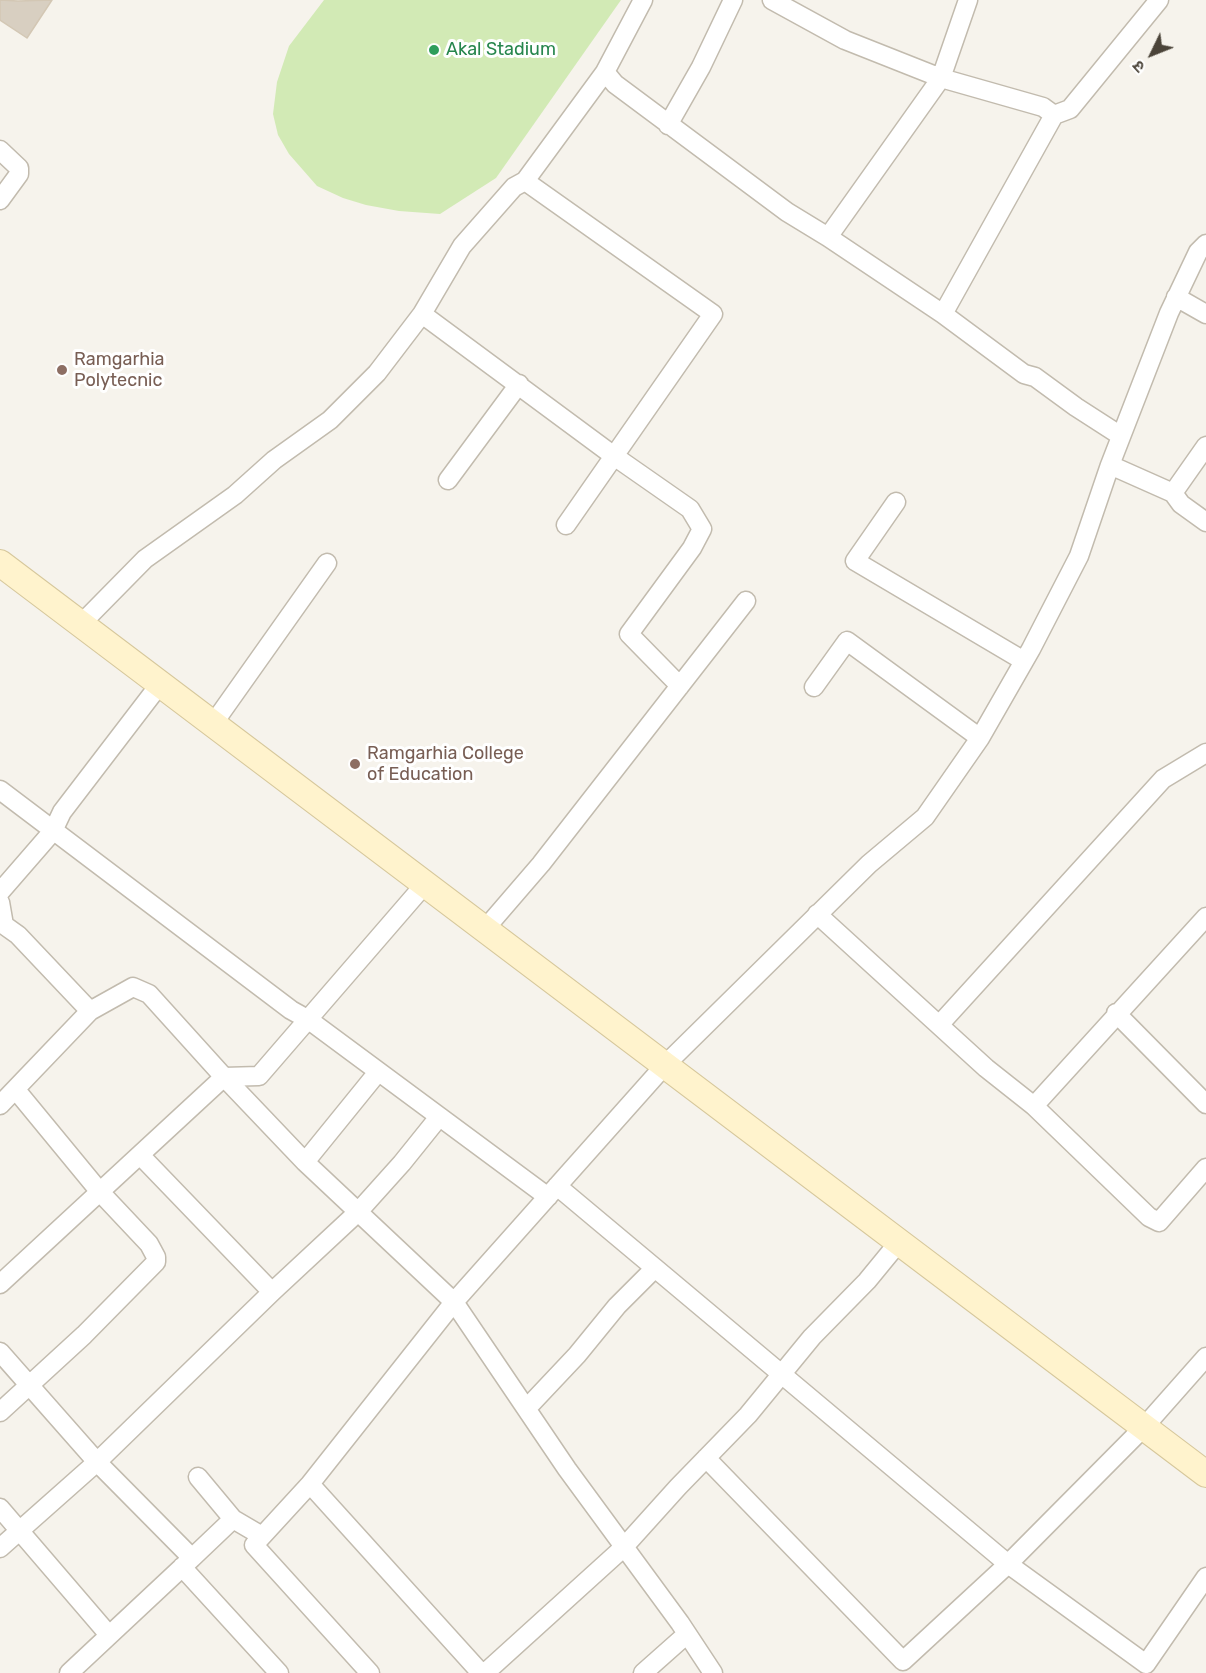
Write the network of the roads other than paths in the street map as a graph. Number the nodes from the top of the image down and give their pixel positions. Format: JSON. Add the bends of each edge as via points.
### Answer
{"nodes":[{"id":1,"x":643,"y":0,"type":"edge"},
{"id":2,"x":733,"y":0,"type":"edge"},
{"id":3,"x":772,"y":0,"type":"edge"},
{"id":4,"x":968,"y":0,"type":"edge"},
{"id":5,"x":1159,"y":0,"type":"edge"},
{"id":6,"x":605,"y":72,"type":"junction"},
{"id":7,"x":941,"y":78,"type":"junction"},
{"id":8,"x":1054,"y":115,"type":"junction"},
{"id":9,"x":668,"y":125,"type":"junction"},
{"id":10,"x":0,"y":150,"type":"edge"},
{"id":11,"x":525,"y":181,"type":"junction"},
{"id":12,"x":0,"y":200,"type":"edge"},
{"id":13,"x":828,"y":237,"type":"junction"},
{"id":14,"x":1206,"y":244,"type":"edge"},
{"id":15,"x":1176,"y":297,"type":"junction"},
{"id":16,"x":422,"y":314,"type":"junction"},
{"id":17,"x":943,"y":314,"type":"junction"},
{"id":18,"x":1206,"y":314,"type":"edge"},
{"id":19,"x":519,"y":384,"type":"junction"},
{"id":20,"x":1121,"y":436,"type":"junction"},
{"id":21,"x":1206,"y":446,"type":"edge"},
{"id":22,"x":614,"y":456,"type":"junction"},
{"id":23,"x":1110,"y":465,"type":"junction"},
{"id":24,"x":448,"y":480,"type":"dead end"},
{"id":25,"x":1173,"y":493,"type":"junction"},
{"id":26,"x":896,"y":502,"type":"dead end"},
{"id":27,"x":1206,"y":522,"type":"edge"},
{"id":28,"x":566,"y":525,"type":"dead end"},
{"id":29,"x":0,"y":563,"type":"edge"},
{"id":30,"x":327,"y":563,"type":"dead end"},
{"id":31,"x":746,"y":601,"type":"dead end"},
{"id":32,"x":81,"y":624,"type":"junction"},
{"id":33,"x":1024,"y":661,"type":"junction"},
{"id":34,"x":160,"y":684,"type":"junction"},
{"id":35,"x":680,"y":686,"type":"junction"},
{"id":36,"x":814,"y":687,"type":"dead end"},
{"id":37,"x":213,"y":724,"type":"junction"},
{"id":38,"x":980,"y":738,"type":"junction"},
{"id":39,"x":1206,"y":753,"type":"edge"},
{"id":40,"x":0,"y":790,"type":"edge"},
{"id":41,"x":53,"y":831,"type":"junction"},
{"id":42,"x":425,"y":884,"type":"junction"},
{"id":43,"x":0,"y":892,"type":"edge"},
{"id":44,"x":0,"y":902,"type":"edge"},
{"id":45,"x":817,"y":914,"type":"junction"},
{"id":46,"x":1205,"y":920,"type":"edge"},
{"id":47,"x":2,"y":927,"type":"edge"},
{"id":48,"x":485,"y":929,"type":"junction"},
{"id":49,"x":90,"y":1011,"type":"junction"},
{"id":50,"x":1116,"y":1013,"type":"junction"},
{"id":51,"x":309,"y":1020,"type":"junction"},
{"id":52,"x":940,"y":1024,"type":"junction"},
{"id":53,"x":665,"y":1065,"type":"junction"},
{"id":54,"x":378,"y":1072,"type":"junction"},
{"id":55,"x":224,"y":1077,"type":"junction"},
{"id":56,"x":16,"y":1090,"type":"junction"},
{"id":57,"x":1206,"y":1104,"type":"edge"},
{"id":58,"x":0,"y":1105,"type":"edge"},
{"id":59,"x":1034,"y":1106,"type":"junction"},
{"id":60,"x":439,"y":1117,"type":"junction"},
{"id":61,"x":140,"y":1155,"type":"junction"},
{"id":62,"x":305,"y":1162,"type":"junction"},
{"id":63,"x":1206,"y":1168,"type":"edge"},
{"id":64,"x":100,"y":1192,"type":"junction"},
{"id":65,"x":553,"y":1192,"type":"junction"},
{"id":66,"x":358,"y":1212,"type":"junction"},
{"id":67,"x":899,"y":1242,"type":"junction"},
{"id":68,"x":655,"y":1268,"type":"junction"},
{"id":69,"x":0,"y":1284,"type":"edge"},
{"id":70,"x":272,"y":1292,"type":"junction"},
{"id":71,"x":454,"y":1302,"type":"junction"},
{"id":72,"x":0,"y":1352,"type":"edge"},
{"id":73,"x":1206,"y":1357,"type":"edge"},
{"id":74,"x":783,"y":1373,"type":"junction"},
{"id":75,"x":29,"y":1386,"type":"junction"},
{"id":76,"x":527,"y":1408,"type":"junction"},
{"id":77,"x":0,"y":1412,"type":"edge"},
{"id":78,"x":1144,"y":1427,"type":"junction"},
{"id":79,"x":706,"y":1458,"type":"junction"},
{"id":80,"x":97,"y":1462,"type":"junction"},
{"id":81,"x":1206,"y":1474,"type":"edge"},
{"id":82,"x":198,"y":1477,"type":"dead end"},
{"id":83,"x":310,"y":1484,"type":"junction"},
{"id":84,"x":0,"y":1508,"type":"edge"},
{"id":85,"x":233,"y":1519,"type":"junction"},
{"id":86,"x":19,"y":1530,"type":"junction"},
{"id":87,"x":262,"y":1536,"type":"junction"},
{"id":88,"x":0,"y":1548,"type":"edge"},
{"id":89,"x":623,"y":1548,"type":"junction"},
{"id":90,"x":187,"y":1562,"type":"junction"},
{"id":91,"x":1008,"y":1564,"type":"junction"},
{"id":92,"x":1206,"y":1577,"type":"edge"},
{"id":93,"x":687,"y":1634,"type":"junction"},
{"id":94,"x":109,"y":1635,"type":"junction"},
{"id":95,"x":907,"y":1667,"type":"edge"},
{"id":96,"x":1143,"y":1669,"type":"edge"},
{"id":97,"x":69,"y":1673,"type":"edge"},
{"id":98,"x":279,"y":1673,"type":"edge"},
{"id":99,"x":370,"y":1673,"type":"edge"},
{"id":100,"x":483,"y":1673,"type":"edge"},
{"id":101,"x":644,"y":1673,"type":"edge"},
{"id":102,"x":713,"y":1673,"type":"edge"}],
"edges":[{"from":1,"to":6,"type":"street"},
{"from":2,"to":9,"type":"street"},
{"from":3,"to":7,"type":"street","via":[[845,40]]},
{"from":4,"to":7,"type":"street"},
{"from":5,"to":8,"type":"street","via":[[1070,109]]},
{"from":6,"to":9,"type":"street"},
{"from":6,"to":11,"type":"street"},
{"from":7,"to":8,"type":"street","via":[[1043,107]]},
{"from":7,"to":13,"type":"street"},
{"from":8,"to":17,"type":"street"},
{"from":9,"to":13,"type":"street","via":[[787,212]]},
{"from":10,"to":12,"type":"street","via":[[19,168],[19,174]]},
{"from":11,"to":16,"type":"street","via":[[514,187],[462,246]]},
{"from":11,"to":22,"type":"street","via":[[713,314]]},
{"from":13,"to":17,"type":"street"},
{"from":14,"to":15,"type":"street","via":[[1198,252]]},
{"from":15,"to":18,"type":"street"},
{"from":15,"to":20,"type":"street"},
{"from":16,"to":19,"type":"street"},
{"from":16,"to":32,"type":"street","via":[[377,373],[330,420],[145,559]]},
{"from":17,"to":20,"type":"street","via":[[1024,374],[1035,377]]},
{"from":19,"to":22,"type":"street"},
{"from":19,"to":24,"type":"street"},
{"from":20,"to":23,"type":"street"},
{"from":21,"to":25,"type":"street"},
{"from":22,"to":28,"type":"street"},
{"from":22,"to":35,"type":"street","via":[[690,508],[702,529],[629,634]]},
{"from":23,"to":25,"type":"street"},
{"from":23,"to":33,"type":"street","via":[[1079,556]]},
{"from":25,"to":27,"type":"street"},
{"from":26,"to":33,"type":"street","via":[[855,561]]},
{"from":29,"to":32,"type":"main road"},
{"from":30,"to":37,"type":"street"},
{"from":31,"to":35,"type":"street"},
{"from":32,"to":34,"type":"main road"},
{"from":33,"to":38,"type":"street"},
{"from":34,"to":37,"type":"main road"},
{"from":34,"to":41,"type":"street","via":[[62,812]]},
{"from":35,"to":48,"type":"street"},
{"from":36,"to":38,"type":"street","via":[[847,641]]},
{"from":37,"to":42,"type":"main road"},
{"from":38,"to":45,"type":"street","via":[[925,817]]},
{"from":39,"to":52,"type":"street","via":[[1163,779]]},
{"from":40,"to":41,"type":"street"},
{"from":41,"to":43,"type":"street"},
{"from":41,"to":51,"type":"street"},
{"from":42,"to":48,"type":"main road"},
{"from":42,"to":51,"type":"street"},
{"from":44,"to":47,"type":"street"},
{"from":45,"to":52,"type":"street"},
{"from":45,"to":53,"type":"street"},
{"from":46,"to":50,"type":"street"},
{"from":47,"to":49,"type":"street","via":[[18,935]]},
{"from":48,"to":53,"type":"main road"},
{"from":49,"to":55,"type":"street","via":[[133,987],[149,994]]},
{"from":49,"to":56,"type":"street"},
{"from":50,"to":57,"type":"street"},
{"from":50,"to":59,"type":"street"},
{"from":51,"to":54,"type":"street"},
{"from":51,"to":55,"type":"street","via":[[259,1076]]},
{"from":52,"to":59,"type":"street"},
{"from":53,"to":65,"type":"street"},
{"from":53,"to":67,"type":"main road"},
{"from":54,"to":60,"type":"street"},
{"from":54,"to":62,"type":"street"},
{"from":55,"to":61,"type":"street"},
{"from":55,"to":62,"type":"street"},
{"from":56,"to":58,"type":"street"},
{"from":56,"to":64,"type":"street"},
{"from":59,"to":63,"type":"street","via":[[1149,1217],[1159,1222]]},
{"from":60,"to":65,"type":"street"},
{"from":60,"to":66,"type":"street"},
{"from":61,"to":64,"type":"street"},
{"from":61,"to":70,"type":"street"},
{"from":62,"to":66,"type":"street"},
{"from":64,"to":69,"type":"street"},
{"from":64,"to":75,"type":"street","via":[[149,1244],[156,1262]]},
{"from":65,"to":68,"type":"street"},
{"from":65,"to":71,"type":"street"},
{"from":66,"to":70,"type":"street"},
{"from":66,"to":71,"type":"street"},
{"from":67,"to":74,"type":"street"},
{"from":67,"to":78,"type":"main road"},
{"from":68,"to":74,"type":"street"},
{"from":68,"to":76,"type":"street"},
{"from":70,"to":80,"type":"street"},
{"from":71,"to":76,"type":"street"},
{"from":71,"to":83,"type":"street"},
{"from":72,"to":75,"type":"street"},
{"from":73,"to":78,"type":"street"},
{"from":74,"to":79,"type":"street"},
{"from":74,"to":91,"type":"street"},
{"from":75,"to":77,"type":"street"},
{"from":75,"to":80,"type":"street"},
{"from":76,"to":89,"type":"street"},
{"from":78,"to":81,"type":"main road"},
{"from":78,"to":91,"type":"street"},
{"from":79,"to":89,"type":"street"},
{"from":79,"to":95,"type":"street"},
{"from":80,"to":86,"type":"street"},
{"from":80,"to":90,"type":"street"},
{"from":82,"to":85,"type":"street"},
{"from":83,"to":87,"type":"street"},
{"from":83,"to":100,"type":"street"},
{"from":84,"to":86,"type":"street"},
{"from":85,"to":87,"type":"street"},
{"from":85,"to":90,"type":"street"},
{"from":86,"to":88,"type":"street"},
{"from":86,"to":94,"type":"street"},
{"from":87,"to":99,"type":"street","via":[[254,1545]]},
{"from":89,"to":93,"type":"street"},
{"from":89,"to":100,"type":"street"},
{"from":90,"to":94,"type":"street"},
{"from":90,"to":98,"type":"street"},
{"from":91,"to":95,"type":"street"},
{"from":91,"to":96,"type":"street"},
{"from":92,"to":96,"type":"street"},
{"from":93,"to":101,"type":"street"},
{"from":93,"to":102,"type":"street"},
{"from":94,"to":97,"type":"street"}]}
